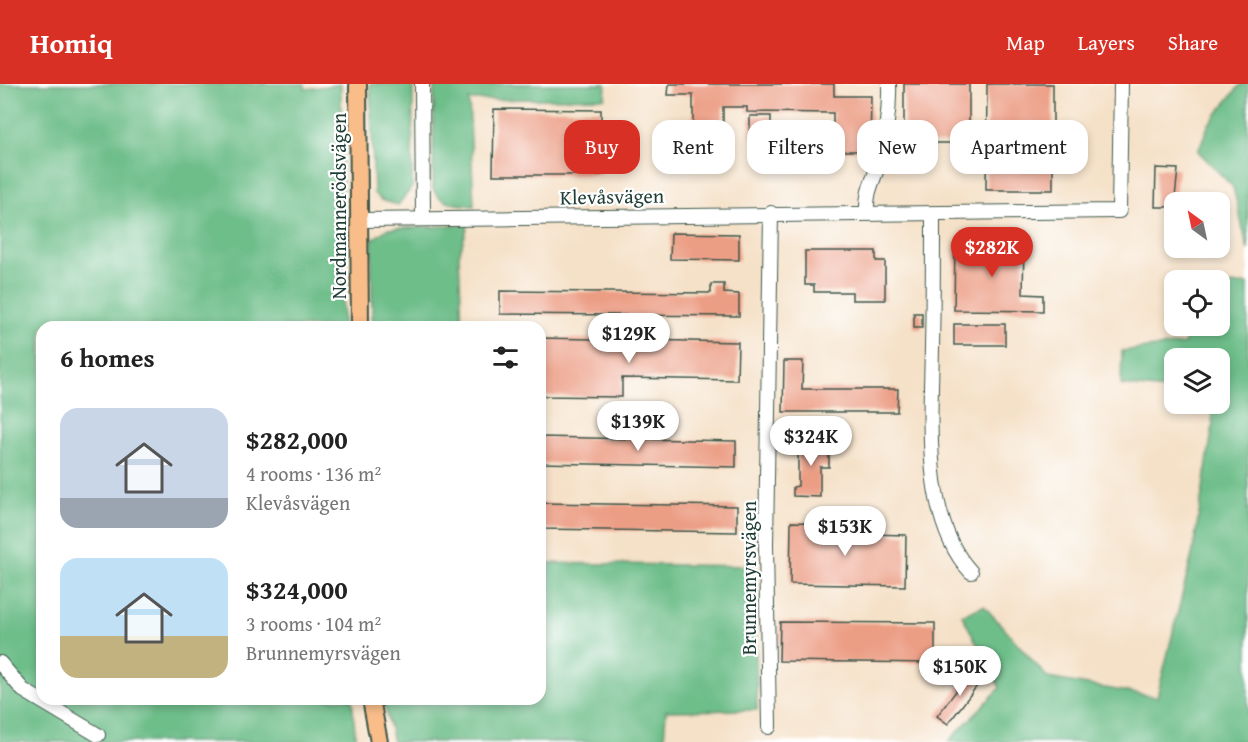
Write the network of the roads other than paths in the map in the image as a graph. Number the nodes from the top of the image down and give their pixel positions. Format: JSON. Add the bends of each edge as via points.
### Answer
{"nodes":[{"id":1,"x":358,"y":84,"type":"edge"},
{"id":2,"x":422,"y":84,"type":"edge"},
{"id":3,"x":890,"y":84,"type":"edge"},
{"id":4,"x":1120,"y":84,"type":"edge"},
{"id":5,"x":867,"y":212,"type":"junction"},
{"id":6,"x":771,"y":213,"type":"junction"},
{"id":7,"x":933,"y":215,"type":"junction"},
{"id":8,"x":423,"y":218,"type":"junction"},
{"id":9,"x":359,"y":220,"type":"junction"},
{"id":10,"x":360,"y":321,"type":"edge"},
{"id":11,"x":971,"y":572,"type":"dead end"},
{"id":12,"x":0,"y":663,"type":"edge"},
{"id":13,"x":36,"y":698,"type":"edge"},
{"id":14,"x":48,"y":705,"type":"edge"},
{"id":15,"x":372,"y":705,"type":"edge"},
{"id":16,"x":770,"y":727,"type":"dead end"},
{"id":17,"x":98,"y":735,"type":"dead end"},
{"id":18,"x":380,"y":742,"type":"edge"}],
"edges":[{"from":1,"to":9,"type":"main road","name":"Nordmannerödsvägen"},
{"from":2,"to":8,"type":"street"},
{"from":3,"to":5,"type":"street","via":[[890,115],[878,166],[866,194]]},
{"from":4,"to":7,"type":"street","name":"Klevåsvägen","via":[[1119,211]]},
{"from":5,"to":6,"type":"street","name":"Klevåsvägen"},
{"from":5,"to":7,"type":"street","name":"Klevåsvägen"},
{"from":6,"to":8,"type":"street","name":"Klevåsvägen"},
{"from":6,"to":16,"type":"street","name":"Brunnemyrsvägen","via":[[766,545]]},
{"from":7,"to":11,"type":"street","via":[[933,466],[942,518],[955,550]]},
{"from":8,"to":9,"type":"street","name":"Klevåsvägen"},
{"from":9,"to":10,"type":"main road","name":"Nordmannerödsvägen"},
{"from":12,"to":13,"type":"street","via":[[23,690]]},
{"from":14,"to":17,"type":"street"},
{"from":15,"to":18,"type":"main road"}]}
